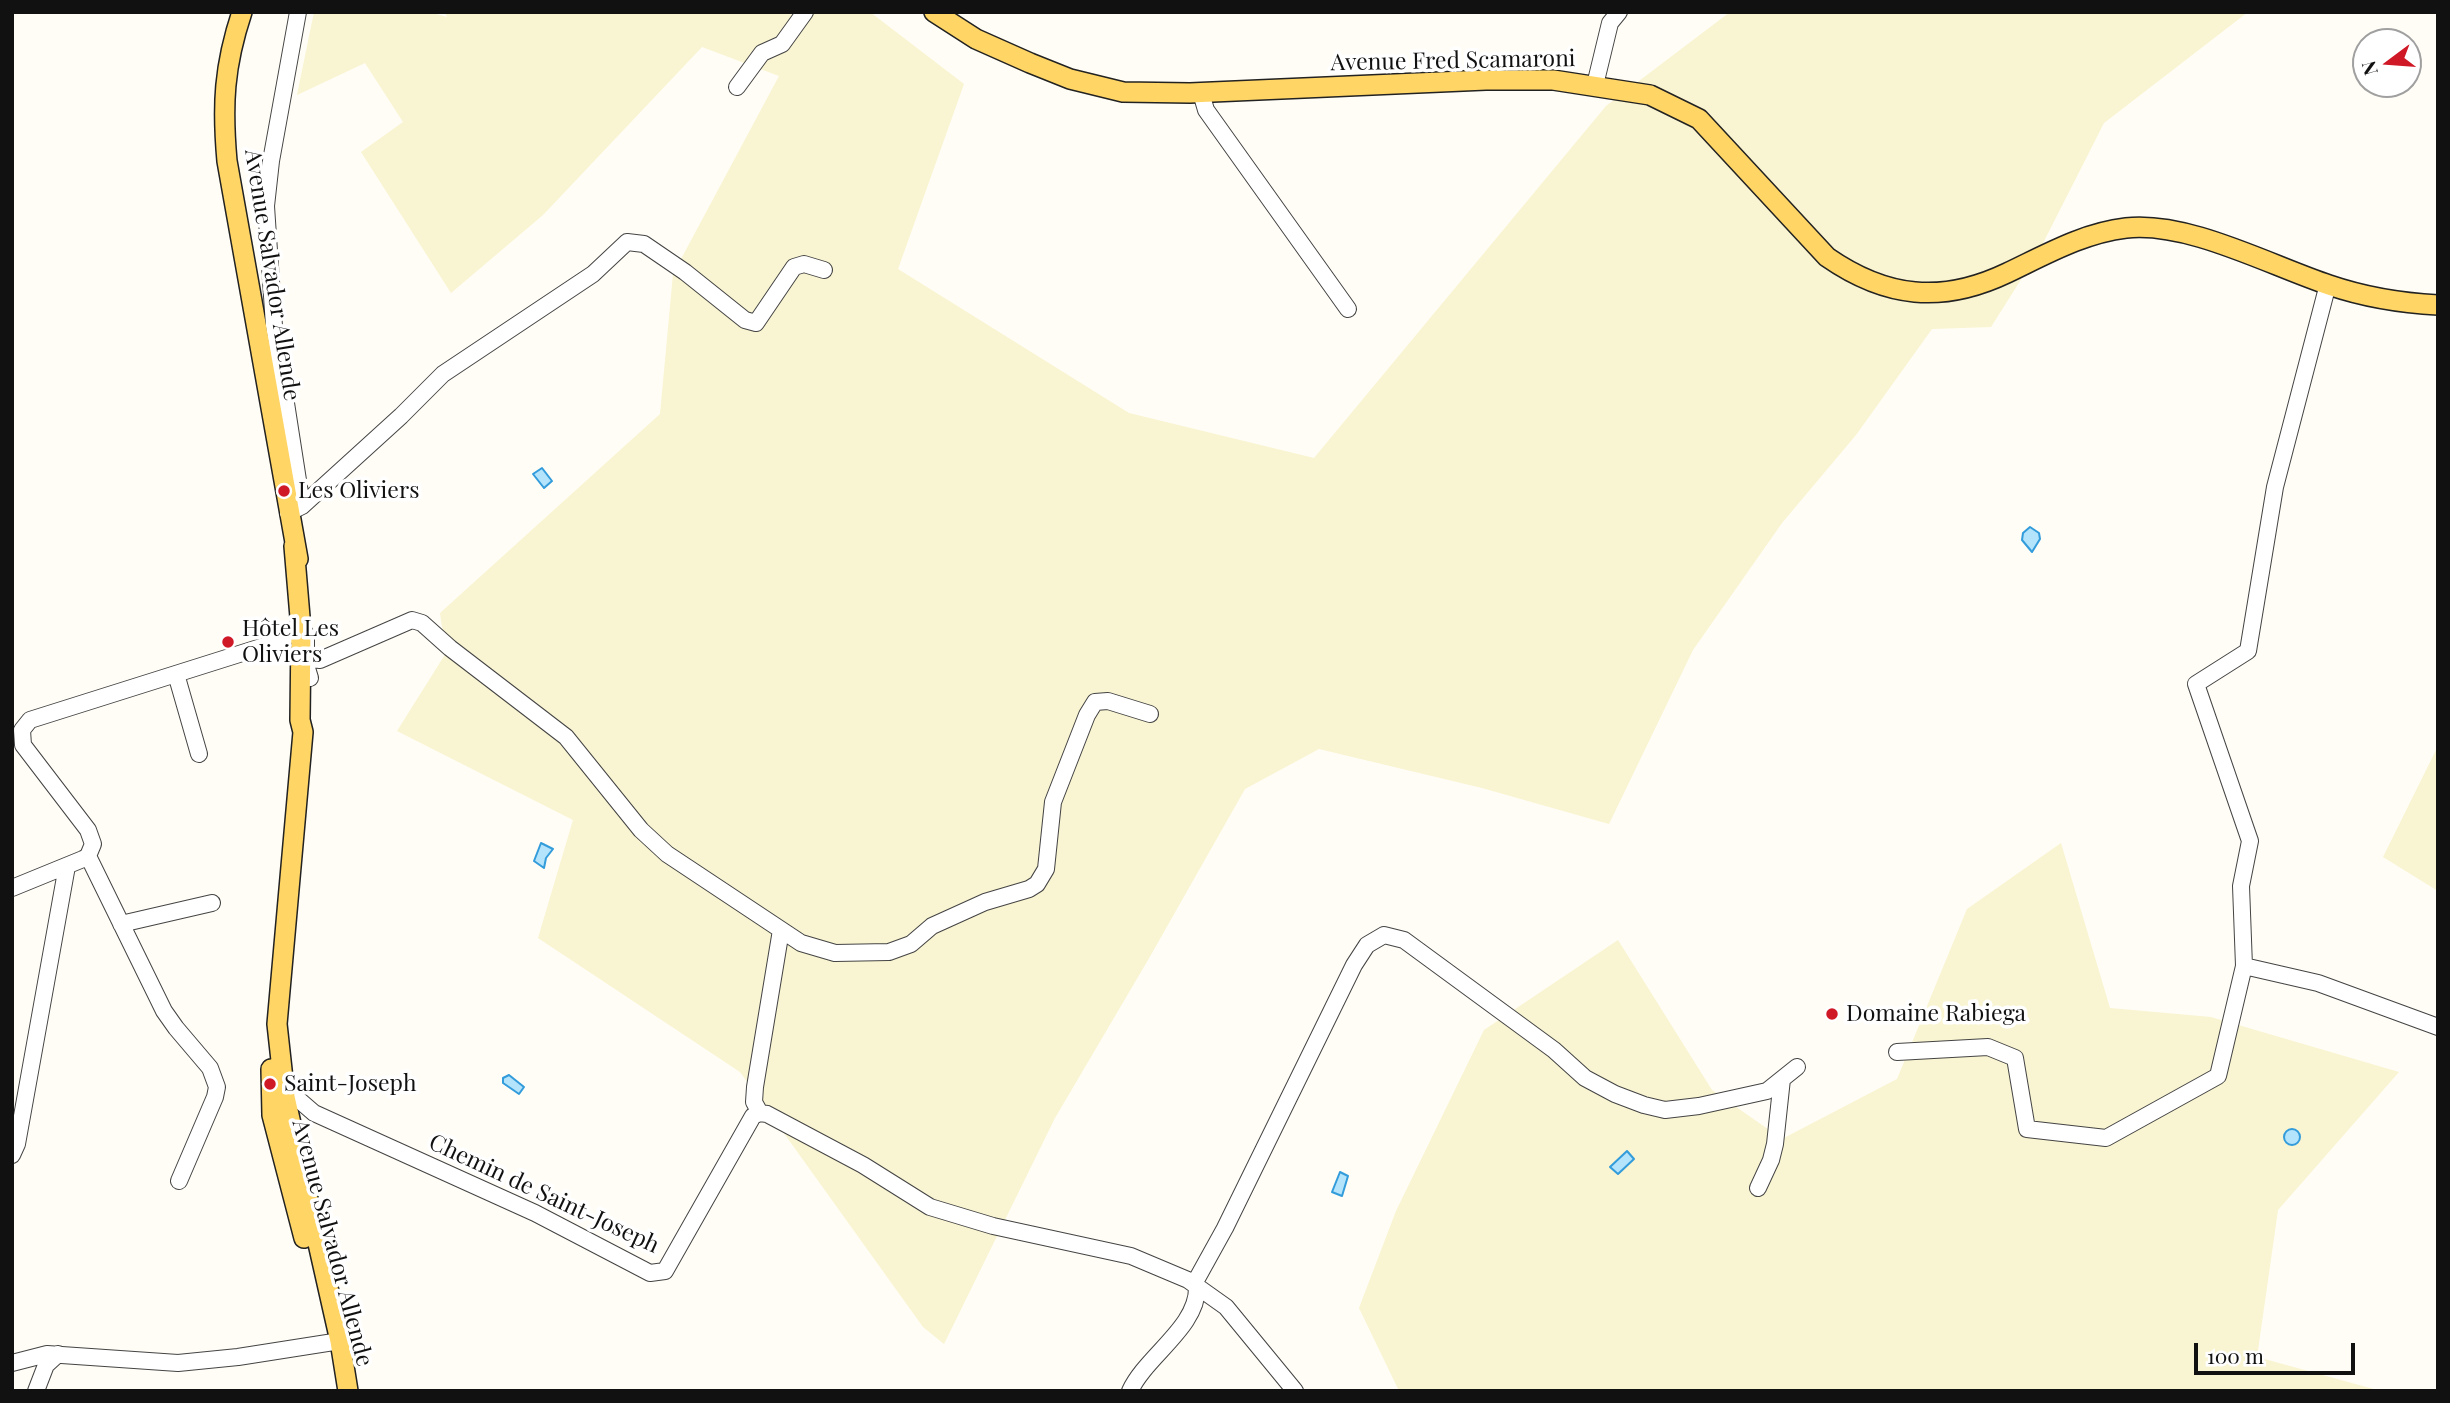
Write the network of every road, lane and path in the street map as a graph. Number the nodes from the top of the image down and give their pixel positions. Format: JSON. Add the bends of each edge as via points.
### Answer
{"nodes":[{"id":1,"x":242,"y":12,"type":"edge"},
{"id":2,"x":299,"y":12,"type":"edge"},
{"id":3,"x":805,"y":12,"type":"edge"},
{"id":4,"x":934,"y":12,"type":"edge"},
{"id":5,"x":1619,"y":12,"type":"edge"},
{"id":6,"x":1595,"y":85,"type":"junction"},
{"id":7,"x":737,"y":87,"type":"dead end"},
{"id":8,"x":1201,"y":93,"type":"junction"},
{"id":9,"x":267,"y":218,"type":"junction"},
{"id":10,"x":236,"y":219,"type":"junction"},
{"id":11,"x":824,"y":270,"type":"dead end"},
{"id":12,"x":2328,"y":284,"type":"junction"},
{"id":13,"x":2438,"y":305,"type":"edge"},
{"id":14,"x":1348,"y":309,"type":"dead end"},
{"id":15,"x":295,"y":510,"type":"junction"},
{"id":16,"x":307,"y":648,"type":"junction"},
{"id":17,"x":176,"y":674,"type":"junction"},
{"id":18,"x":1150,"y":714,"type":"dead end"},
{"id":19,"x":17,"y":728,"type":"edge"},
{"id":20,"x":303,"y":732,"type":"junction"},
{"id":21,"x":199,"y":754,"type":"dead end"},
{"id":22,"x":88,"y":856,"type":"junction"},
{"id":23,"x":67,"y":866,"type":"junction"},
{"id":24,"x":12,"y":888,"type":"edge"},
{"id":25,"x":212,"y":903,"type":"dead end"},
{"id":26,"x":121,"y":924,"type":"junction"},
{"id":27,"x":781,"y":930,"type":"junction"},
{"id":28,"x":2244,"y":966,"type":"junction"},
{"id":29,"x":277,"y":1024,"type":"junction"},
{"id":30,"x":2438,"y":1027,"type":"edge"},
{"id":31,"x":1897,"y":1052,"type":"dead end"},
{"id":32,"x":272,"y":1060,"type":"junction"},
{"id":33,"x":1797,"y":1067,"type":"dead end"},
{"id":34,"x":1782,"y":1079,"type":"junction"},
{"id":35,"x":285,"y":1097,"type":"junction"},
{"id":36,"x":760,"y":1113,"type":"junction"},
{"id":37,"x":12,"y":1155,"type":"edge"},
{"id":38,"x":179,"y":1181,"type":"dead end"},
{"id":39,"x":1758,"y":1188,"type":"dead end"},
{"id":40,"x":1196,"y":1285,"type":"junction"},
{"id":41,"x":336,"y":1342,"type":"junction"},
{"id":42,"x":58,"y":1354,"type":"junction"},
{"id":43,"x":12,"y":1363,"type":"edge"},
{"id":44,"x":36,"y":1391,"type":"edge"},
{"id":45,"x":348,"y":1391,"type":"edge"},
{"id":46,"x":1130,"y":1391,"type":"edge"},
{"id":47,"x":1295,"y":1391,"type":"edge"}],
"edges":[{"from":1,"to":10,"type":"main road","name":"Avenue Salvador Allende","via":[[227,64],[224,95]]},
{"from":2,"to":9,"type":"street","via":[[271,161]]},
{"from":3,"to":7,"type":"street","via":[[782,44],[762,53]]},
{"from":4,"to":8,"type":"main road","name":"Avenue Fred Scamaroni","via":[[976,39],[1070,79],[1123,92]]},
{"from":5,"to":6,"type":"street","via":[[1610,23]]},
{"from":6,"to":8,"type":"main road","name":"Avenue Fred Scamaroni","via":[[1486,80]]},
{"from":6,"to":12,"type":"main road","name":"Avenue Fred Scamaroni","via":[[1650,95],[1699,119],[1827,257],[1884,287],[1937,292],[1970,287],[2096,233],[2128,228],[2185,232]]},
{"from":8,"to":14,"type":"street","via":[[1206,110]]},
{"from":9,"to":10,"type":"street"},
{"from":9,"to":15,"type":"street"},
{"from":10,"to":15,"type":"main road","name":"Avenue Salvador Allende"},
{"from":11,"to":15,"type":"street","via":[[804,264],[794,267],[756,323],[745,320],[644,244],[627,242],[593,274],[443,374]]},
{"from":12,"to":13,"type":"main road","name":"Avenue Fred Scamaroni","via":[[2371,298]]},
{"from":12,"to":28,"type":"street","via":[[2275,487],[2248,651],[2196,684],[2250,841],[2241,886]]},
{"from":15,"to":16,"type":"main road","name":"Avenue Salvador Allende","via":[[294,546]]},
{"from":16,"to":17,"type":"street","via":[[274,643]]},
{"from":16,"to":20,"type":"main road","name":"Avenue Salvador Allende"},
{"from":16,"to":20,"type":"main road","name":"Avenue Salvador Allende","via":[[300,720]]},
{"from":16,"to":27,"type":"street","via":[[320,660],[412,620],[422,623],[566,737],[641,830],[667,854]]},
{"from":17,"to":19,"type":"street","via":[[37,717]]},
{"from":17,"to":21,"type":"street"},
{"from":18,"to":27,"type":"street","via":[[1108,701],[1095,702],[1053,803],[1046,869],[1030,890],[985,902],[889,952],[835,953],[801,943]]},
{"from":19,"to":22,"type":"street","via":[[23,745],[92,836]]},
{"from":20,"to":29,"type":"main road","name":"Avenue Salvador Allende"},
{"from":22,"to":23,"type":"street"},
{"from":22,"to":26,"type":"street"},
{"from":23,"to":24,"type":"street"},
{"from":23,"to":37,"type":"street"},
{"from":25,"to":26,"type":"street"},
{"from":26,"to":38,"type":"street","via":[[164,1011],[215,1078],[215,1097]]},
{"from":27,"to":36,"type":"street","via":[[755,1087],[754,1102]]},
{"from":28,"to":30,"type":"street","via":[[2318,983]]},
{"from":28,"to":31,"type":"street","via":[[2218,1076],[2106,1138],[2026,1129],[2015,1058],[1988,1048]]},
{"from":29,"to":32,"type":"main road","name":"Avenue Salvador Allende"},
{"from":29,"to":35,"type":"main road","name":"Avenue Salvador Allende"},
{"from":32,"to":35,"type":"street","via":[[277,1092]]},
{"from":32,"to":41,"type":"main road","name":"Avenue Salvador Allende","via":[[272,1115]]},
{"from":33,"to":34,"type":"street"},
{"from":34,"to":39,"type":"street","via":[[1775,1144]]},
{"from":34,"to":40,"type":"street","via":[[1767,1091],[1699,1106],[1665,1110],[1644,1105],[1585,1078],[1404,940],[1384,935],[1367,945],[1354,965]]},
{"from":35,"to":36,"type":"street","name":"Chemin de Saint-Joseph","via":[[535,1213],[650,1273],[665,1271],[753,1116]]},
{"from":35,"to":41,"type":"main road","name":"Avenue Salvador Allende"},
{"from":36,"to":40,"type":"street","via":[[863,1165],[930,1207],[993,1226],[1131,1256]]},
{"from":40,"to":46,"type":"street","via":[[1198,1299],[1175,1336],[1137,1376]]},
{"from":40,"to":47,"type":"street","via":[[1226,1307]]},
{"from":41,"to":42,"type":"street","via":[[178,1363]]},
{"from":41,"to":45,"type":"main road","name":"Avenue Salvador Allende"},
{"from":42,"to":43,"type":"street"},
{"from":42,"to":44,"type":"street","via":[[47,1365]]}]}
